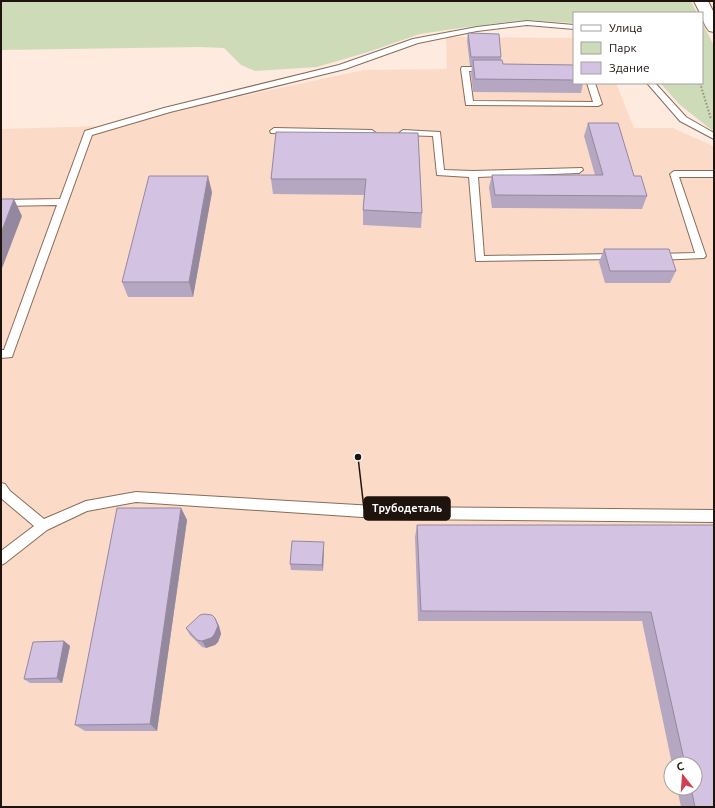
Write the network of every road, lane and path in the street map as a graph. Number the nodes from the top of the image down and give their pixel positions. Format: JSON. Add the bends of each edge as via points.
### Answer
{"nodes":[{"id":1,"x":701,"y":1,"type":"edge"},
{"id":2,"x":573,"y":27,"type":"edge"},
{"id":3,"x":714,"y":28,"type":"edge"},
{"id":4,"x":496,"y":70,"type":"edge"},
{"id":5,"x":591,"y":84,"type":"edge"},
{"id":6,"x":700,"y":84,"type":"edge"},
{"id":7,"x":654,"y":86,"type":"edge"},
{"id":8,"x":712,"y":120,"type":"dead end"},
{"id":9,"x":274,"y":131,"type":"dead end"},
{"id":10,"x":714,"y":136,"type":"edge"},
{"id":11,"x":579,"y":170,"type":"dead end"},
{"id":12,"x":473,"y":174,"type":"junction"},
{"id":13,"x":714,"y":174,"type":"edge"},
{"id":14,"x":63,"y":202,"type":"junction"},
{"id":15,"x":1,"y":203,"type":"edge"},
{"id":16,"x":621,"y":257,"type":"edge"},
{"id":17,"x":645,"y":257,"type":"edge"},
{"id":18,"x":1,"y":354,"type":"edge"},
{"id":19,"x":1,"y":488,"type":"edge"},
{"id":20,"x":714,"y":516,"type":"edge"},
{"id":21,"x":43,"y":526,"type":"junction"},
{"id":22,"x":1,"y":559,"type":"edge"}],
"edges":[{"from":1,"to":3,"type":"street"},
{"from":2,"to":14,"type":"lane","via":[[527,23],[476,29],[416,41],[342,67],[167,110],[88,133]]},
{"from":4,"to":5,"type":"lane","via":[[465,69],[469,103],[598,104]]},
{"from":6,"to":8,"type":"path"},
{"from":7,"to":10,"type":"lane","via":[[683,118]]},
{"from":9,"to":12,"type":"lane","via":[[437,134],[440,173]]},
{"from":11,"to":12,"type":"lane"},
{"from":12,"to":16,"type":"lane","via":[[479,259]]},
{"from":13,"to":17,"type":"lane","via":[[674,174],[701,256]]},
{"from":14,"to":15,"type":"lane"},
{"from":14,"to":18,"type":"lane","via":[[8,354]]},
{"from":19,"to":21,"type":"lane"},
{"from":20,"to":21,"type":"lane","via":[[392,513],[136,498],[86,506]]},
{"from":21,"to":22,"type":"lane"}]}
